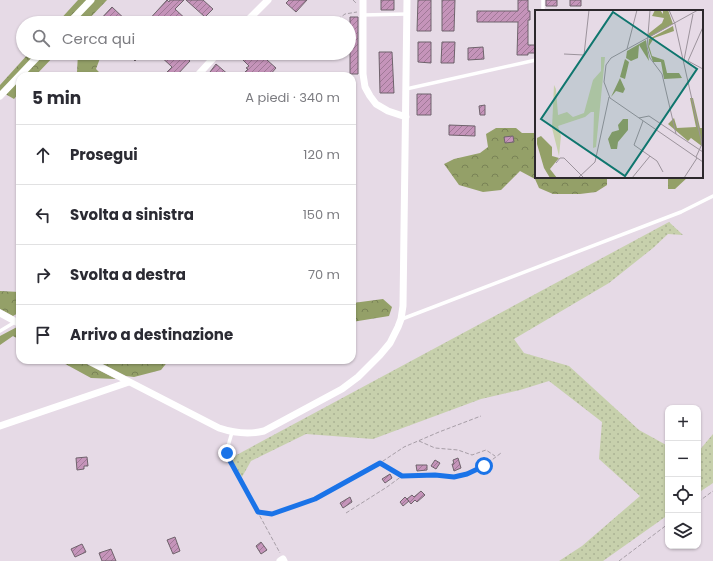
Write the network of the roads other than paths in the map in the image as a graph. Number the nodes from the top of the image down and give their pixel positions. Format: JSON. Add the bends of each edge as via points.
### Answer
{"nodes":[{"id":1,"x":91,"y":0,"type":"edge"},
{"id":2,"x":268,"y":0,"type":"edge"},
{"id":3,"x":363,"y":0,"type":"edge"},
{"id":4,"x":407,"y":0,"type":"edge"},
{"id":5,"x":363,"y":13,"type":"junction"},
{"id":6,"x":407,"y":14,"type":"junction"},
{"id":7,"x":76,"y":16,"type":"edge"},
{"id":8,"x":252,"y":16,"type":"edge"},
{"id":9,"x":34,"y":60,"type":"edge"},
{"id":10,"x":212,"y":60,"type":"edge"},
{"id":11,"x":535,"y":60,"type":"edge"},
{"id":12,"x":22,"y":72,"type":"edge"},
{"id":13,"x":201,"y":72,"type":"edge"},
{"id":14,"x":16,"y":78,"type":"edge"},
{"id":15,"x":406,"y":89,"type":"junction"},
{"id":16,"x":2,"y":92,"type":"edge"},
{"id":17,"x":406,"y":117,"type":"junction"},
{"id":18,"x":713,"y":196,"type":"edge"},
{"id":19,"x":0,"y":313,"type":"edge"},
{"id":20,"x":401,"y":319,"type":"junction"},
{"id":21,"x":16,"y":320,"type":"edge"},
{"id":22,"x":16,"y":323,"type":"edge"},
{"id":23,"x":0,"y":331,"type":"edge"},
{"id":24,"x":94,"y":364,"type":"edge"},
{"id":25,"x":128,"y":382,"type":"junction"},
{"id":26,"x":0,"y":426,"type":"edge"},
{"id":27,"x":232,"y":432,"type":"junction"},
{"id":28,"x":229,"y":459,"type":"road end"}],
"edges":[{"from":1,"to":7,"type":"street"},
{"from":2,"to":8,"type":"street"},
{"from":3,"to":5,"type":"street"},
{"from":4,"to":6,"type":"street"},
{"from":5,"to":6,"type":"lane"},
{"from":5,"to":17,"type":"street","via":[[365,87],[376,104]]},
{"from":6,"to":15,"type":"street"},
{"from":9,"to":12,"type":"street"},
{"from":10,"to":13,"type":"street"},
{"from":11,"to":15,"type":"lane"},
{"from":14,"to":16,"type":"street"},
{"from":15,"to":17,"type":"street"},
{"from":17,"to":20,"type":"street"},
{"from":18,"to":20,"type":"lane","via":[[682,212]]},
{"from":19,"to":21,"type":"street"},
{"from":20,"to":27,"type":"street","via":[[390,343],[367,369],[346,386],[264,431],[252,434]]},
{"from":22,"to":23,"type":"lane"},
{"from":24,"to":25,"type":"street"},
{"from":25,"to":26,"type":"street"},
{"from":25,"to":27,"type":"street","via":[[219,428]]},
{"from":27,"to":28,"type":"lane","via":[[227,450]]}]}
